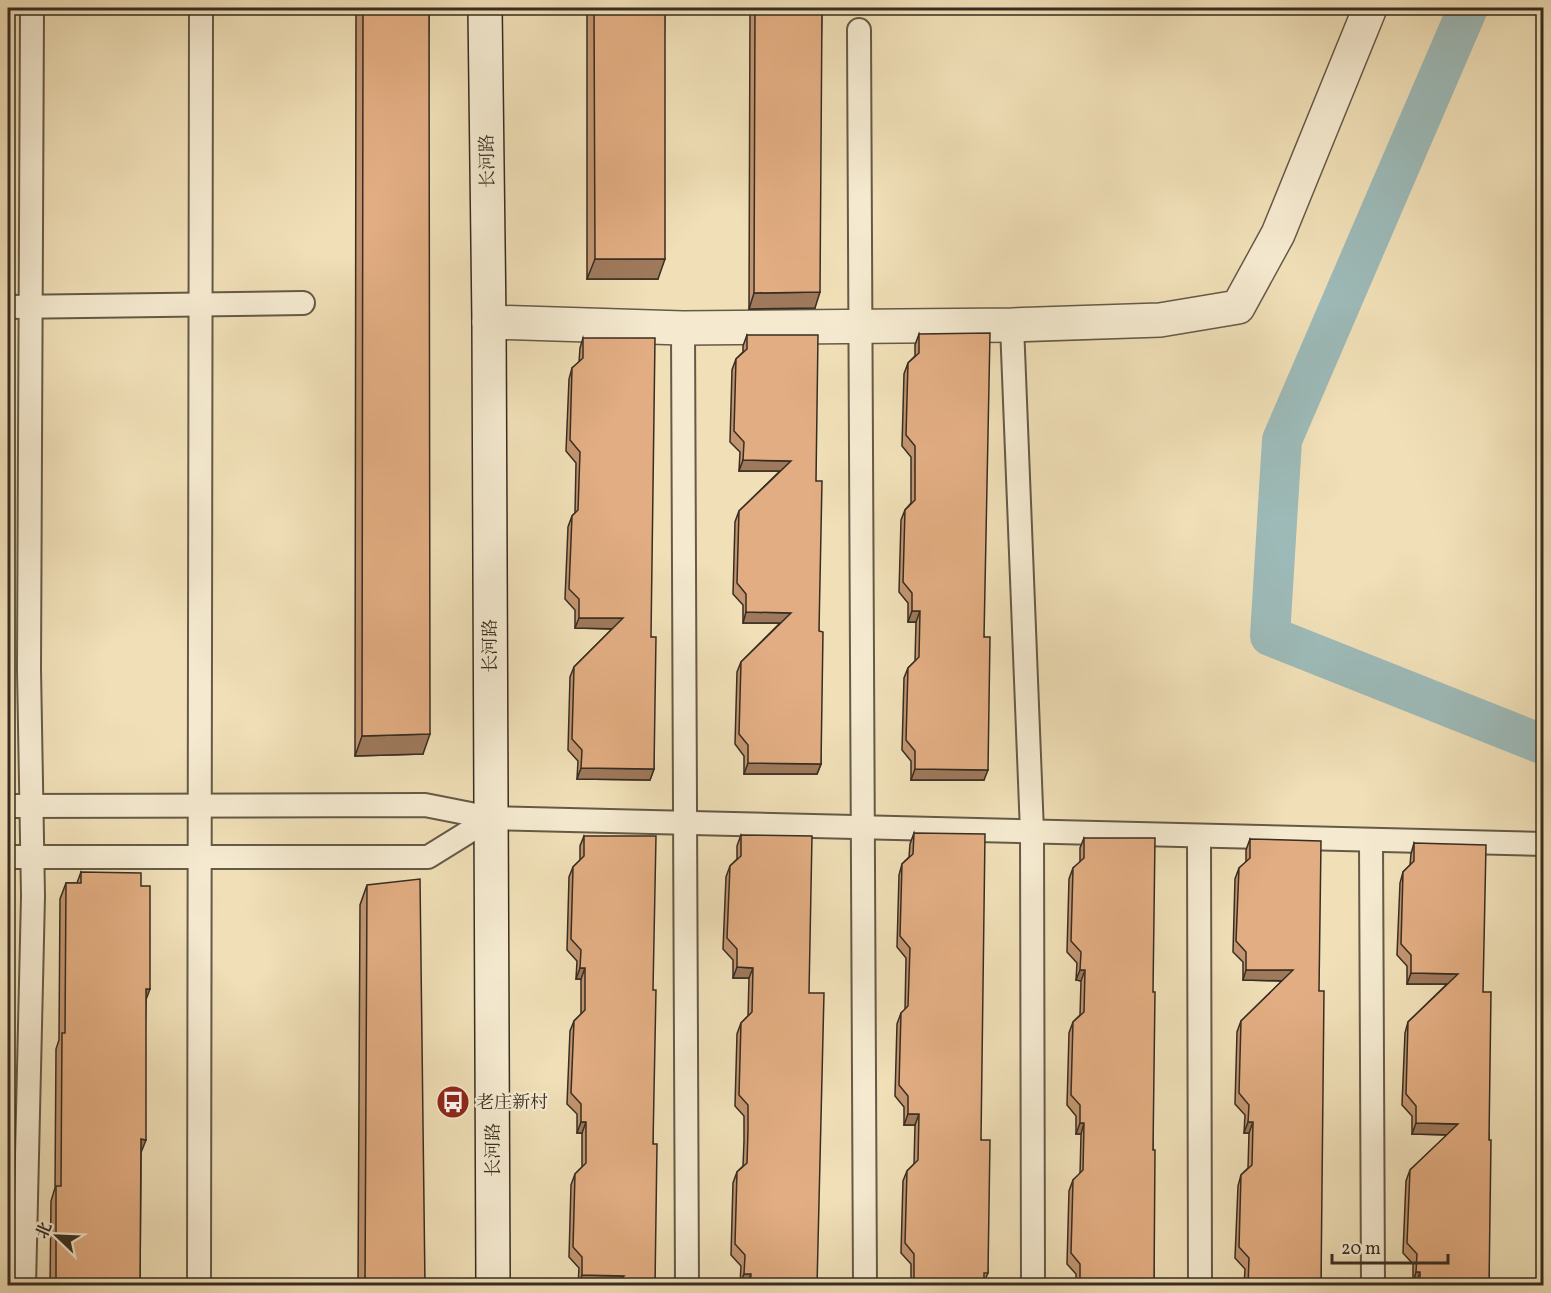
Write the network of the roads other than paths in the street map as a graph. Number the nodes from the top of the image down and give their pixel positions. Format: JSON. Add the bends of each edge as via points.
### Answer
{"nodes":[{"id":1,"x":32,"y":8,"type":"edge"},
{"id":2,"x":201,"y":8,"type":"edge"},
{"id":3,"x":485,"y":8,"type":"edge"},
{"id":4,"x":1370,"y":8,"type":"edge"},
{"id":5,"x":859,"y":30,"type":"dead end"},
{"id":6,"x":303,"y":303,"type":"dead end"},
{"id":7,"x":201,"y":306,"type":"junction"},
{"id":8,"x":8,"y":307,"type":"edge"},
{"id":9,"x":30,"y":307,"type":"junction"},
{"id":10,"x":489,"y":322,"type":"junction"},
{"id":11,"x":1012,"y":325,"type":"junction"},
{"id":12,"x":861,"y":327,"type":"junction"},
{"id":13,"x":683,"y":328,"type":"junction"},
{"id":14,"x":8,"y":806,"type":"edge"},
{"id":15,"x":31,"y":806,"type":"junction"},
{"id":16,"x":200,"y":806,"type":"junction"},
{"id":17,"x":491,"y":818,"type":"junction"},
{"id":18,"x":685,"y":823,"type":"junction"},
{"id":19,"x":863,"y":828,"type":"junction"},
{"id":20,"x":1032,"y":832,"type":"junction"},
{"id":21,"x":1199,"y":836,"type":"junction"},
{"id":22,"x":1371,"y":841,"type":"junction"},
{"id":23,"x":1544,"y":844,"type":"edge"},
{"id":24,"x":8,"y":857,"type":"edge"},
{"id":25,"x":32,"y":857,"type":"junction"},
{"id":26,"x":200,"y":857,"type":"junction"},
{"id":27,"x":24,"y":1286,"type":"edge"},
{"id":28,"x":199,"y":1286,"type":"edge"},
{"id":29,"x":493,"y":1286,"type":"edge"},
{"id":30,"x":687,"y":1286,"type":"edge"},
{"id":31,"x":865,"y":1286,"type":"edge"},
{"id":32,"x":1033,"y":1286,"type":"edge"},
{"id":33,"x":1200,"y":1286,"type":"edge"},
{"id":34,"x":1373,"y":1286,"type":"edge"}],
"edges":[{"from":1,"to":9,"type":"lane"},
{"from":2,"to":7,"type":"lane"},
{"from":3,"to":10,"type":"street","name":"长河路"},
{"from":4,"to":11,"type":"street","via":[[1278,234],[1238,307],[1160,320]]},
{"from":5,"to":12,"type":"lane"},
{"from":6,"to":7,"type":"lane"},
{"from":7,"to":9,"type":"lane"},
{"from":7,"to":16,"type":"lane"},
{"from":8,"to":9,"type":"lane"},
{"from":9,"to":15,"type":"lane"},
{"from":10,"to":13,"type":"street"},
{"from":10,"to":17,"type":"street","name":"长河路"},
{"from":11,"to":12,"type":"street"},
{"from":11,"to":20,"type":"lane"},
{"from":12,"to":13,"type":"street"},
{"from":12,"to":19,"type":"lane"},
{"from":13,"to":18,"type":"lane"},
{"from":14,"to":15,"type":"lane"},
{"from":15,"to":16,"type":"lane"},
{"from":15,"to":25,"type":"lane"},
{"from":16,"to":17,"type":"lane","via":[[425,805]]},
{"from":16,"to":26,"type":"lane"},
{"from":17,"to":18,"type":"lane"},
{"from":17,"to":26,"type":"lane","via":[[428,857]]},
{"from":17,"to":29,"type":"street","name":"长河路"},
{"from":18,"to":19,"type":"lane"},
{"from":18,"to":30,"type":"lane"},
{"from":19,"to":20,"type":"lane"},
{"from":19,"to":31,"type":"lane"},
{"from":20,"to":21,"type":"lane"},
{"from":20,"to":32,"type":"lane"},
{"from":21,"to":22,"type":"lane"},
{"from":21,"to":33,"type":"lane"},
{"from":22,"to":23,"type":"lane"},
{"from":22,"to":34,"type":"lane"},
{"from":24,"to":25,"type":"lane"},
{"from":25,"to":26,"type":"lane"},
{"from":25,"to":27,"type":"lane"},
{"from":26,"to":28,"type":"lane"}]}
